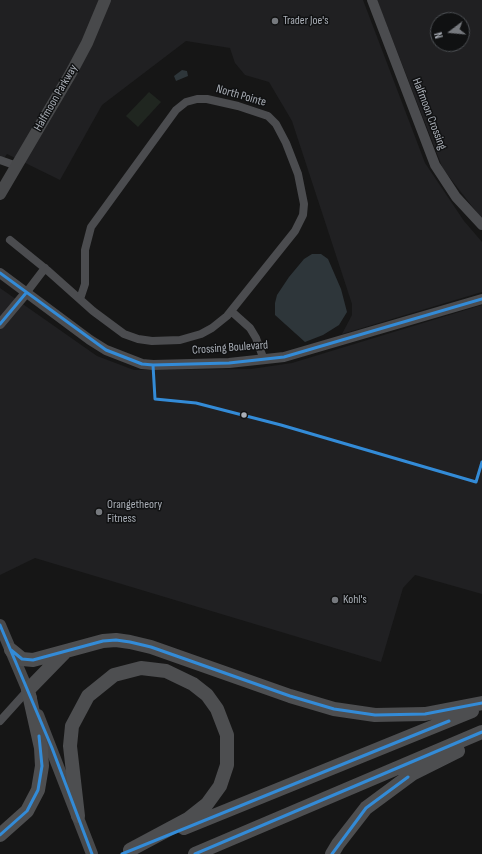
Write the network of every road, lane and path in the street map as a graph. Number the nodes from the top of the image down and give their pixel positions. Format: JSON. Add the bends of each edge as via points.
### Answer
{"nodes":[{"id":1,"x":105,"y":0,"type":"edge"},
{"id":2,"x":372,"y":0,"type":"edge"},
{"id":3,"x":0,"y":160,"type":"edge"},
{"id":4,"x":17,"y":166,"type":"junction"},
{"id":5,"x":1,"y":187,"type":"edge"},
{"id":6,"x":482,"y":225,"type":"edge"},
{"id":7,"x":10,"y":240,"type":"dead end"},
{"id":8,"x":45,"y":268,"type":"junction"},
{"id":9,"x":0,"y":273,"type":"edge"},
{"id":10,"x":26,"y":293,"type":"junction"},
{"id":11,"x":80,"y":298,"type":"junction"},
{"id":12,"x":482,"y":299,"type":"edge"},
{"id":13,"x":231,"y":311,"type":"junction"},
{"id":14,"x":0,"y":324,"type":"edge"},
{"id":15,"x":264,"y":360,"type":"junction"},
{"id":16,"x":0,"y":625,"type":"edge"},
{"id":17,"x":11,"y":650,"type":"junction"},
{"id":18,"x":67,"y":651,"type":"junction"},
{"id":19,"x":28,"y":690,"type":"junction"},
{"id":20,"x":482,"y":703,"type":"edge"},
{"id":21,"x":482,"y":707,"type":"edge"},
{"id":22,"x":0,"y":721,"type":"edge"},
{"id":23,"x":482,"y":732,"type":"edge"},
{"id":24,"x":482,"y":735,"type":"edge"},
{"id":25,"x":78,"y":816,"type":"junction"},
{"id":26,"x":0,"y":835,"type":"edge"},
{"id":27,"x":126,"y":852,"type":"edge"},
{"id":28,"x":92,"y":854,"type":"edge"},
{"id":29,"x":195,"y":854,"type":"edge"},
{"id":30,"x":332,"y":854,"type":"edge"}],
"edges":[{"from":1,"to":4,"type":"main road","name":"Halfmoon Parkway","via":[[87,43]]},
{"from":2,"to":6,"type":"street","name":"Halfmoon Crossing","via":[[435,165],[456,197]]},
{"from":3,"to":4,"type":"street"},
{"from":4,"to":5,"type":"main road","name":"Halfmoon Parkway"},
{"from":7,"to":8,"type":"street","name":"North Pointe"},
{"from":8,"to":10,"type":"street"},
{"from":8,"to":11,"type":"street","name":"North Pointe"},
{"from":9,"to":10,"type":"street","name":"Crossing Boulevard"},
{"from":10,"to":14,"type":"street"},
{"from":10,"to":15,"type":"street","name":"Crossing Boulevard","via":[[106,350],[142,364]]},
{"from":11,"to":13,"type":"street","name":"North Pointe","via":[[124,334],[152,341],[180,340],[201,334]]},
{"from":11,"to":13,"type":"street","name":"North Pointe","via":[[85,284],[83,264],[87,238],[98,216],[176,110],[186,102],[207,99],[268,116],[276,124],[298,174],[304,204],[303,215],[295,231]]},
{"from":12,"to":15,"type":"street","name":"Crossing Boulevard","via":[[336,343]]},
{"from":13,"to":15,"type":"street","via":[[250,328]]},
{"from":16,"to":17,"type":"main road"},
{"from":17,"to":18,"type":"highway","via":[[22,659],[32,660]]},
{"from":17,"to":19,"type":"main road"},
{"from":18,"to":19,"type":"highway"},
{"from":18,"to":20,"type":"highway","via":[[103,640],[130,642],[334,709],[375,715],[425,714]]},
{"from":19,"to":22,"type":"street"},
{"from":19,"to":25,"type":"main road"},
{"from":19,"to":26,"type":"highway","via":[[41,748],[42,766],[38,790],[28,811]]},
{"from":21,"to":27,"type":"highway"},
{"from":23,"to":29,"type":"highway"},
{"from":24,"to":30,"type":"highway","via":[[461,750],[412,774],[384,793],[362,813]]},
{"from":25,"to":27,"type":"highway","via":[[70,746],[72,726],[88,696],[114,675],[140,668],[166,671],[193,684],[207,695],[217,709],[227,735],[227,765],[220,786],[207,804],[188,818]]},
{"from":25,"to":28,"type":"main road"}]}
